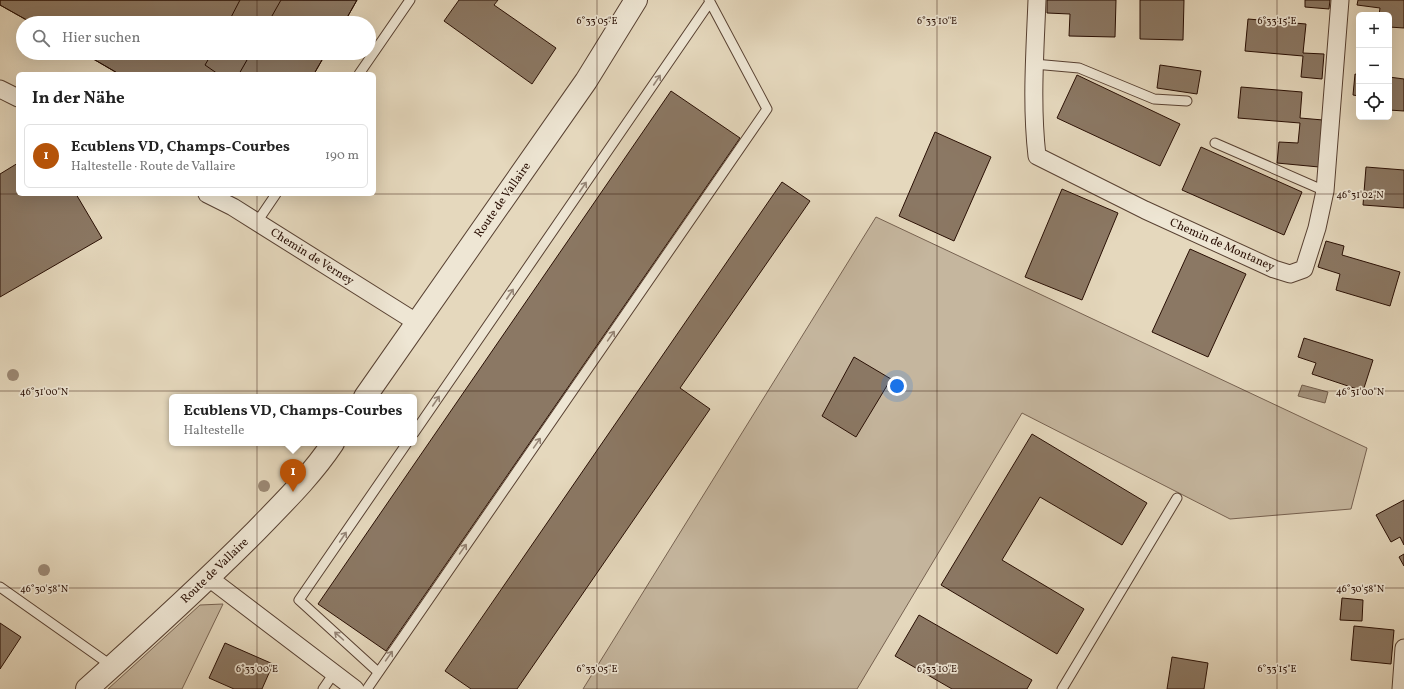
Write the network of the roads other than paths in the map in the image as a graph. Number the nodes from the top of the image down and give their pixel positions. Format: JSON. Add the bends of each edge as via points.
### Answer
{"nodes":[{"id":1,"x":410,"y":0,"type":"edge"},
{"id":2,"x":636,"y":0,"type":"edge"},
{"id":3,"x":1038,"y":0,"type":"edge"},
{"id":4,"x":1340,"y":0,"type":"edge"},
{"id":5,"x":710,"y":1,"type":"edge"},
{"id":6,"x":376,"y":49,"type":"edge"},
{"id":7,"x":369,"y":60,"type":"edge"},
{"id":8,"x":1034,"y":64,"type":"junction"},
{"id":9,"x":360,"y":72,"type":"edge"},
{"id":10,"x":0,"y":89,"type":"edge"},
{"id":11,"x":16,"y":97,"type":"edge"},
{"id":12,"x":1187,"y":101,"type":"dead end"},
{"id":13,"x":1215,"y":143,"type":"dead end"},
{"id":14,"x":1325,"y":191,"type":"junction"},
{"id":15,"x":211,"y":196,"type":"edge"},
{"id":16,"x":275,"y":196,"type":"edge"},
{"id":17,"x":256,"y":222,"type":"junction"},
{"id":18,"x":416,"y":322,"type":"junction"},
{"id":19,"x":367,"y":394,"type":"edge"},
{"id":20,"x":417,"y":429,"type":"edge"},
{"id":21,"x":331,"y":446,"type":"edge"},
{"id":22,"x":405,"y":446,"type":"edge"},
{"id":23,"x":1177,"y":498,"type":"dead end"},
{"id":24,"x":209,"y":578,"type":"junction"},
{"id":25,"x":0,"y":587,"type":"edge"},
{"id":26,"x":1404,"y":648,"type":"edge"},
{"id":27,"x":112,"y":666,"type":"junction"},
{"id":28,"x":378,"y":672,"type":"junction"},
{"id":29,"x":334,"y":673,"type":"junction"},
{"id":30,"x":86,"y":689,"type":"edge"},
{"id":31,"x":323,"y":689,"type":"edge"},
{"id":32,"x":355,"y":689,"type":"edge"},
{"id":33,"x":367,"y":689,"type":"edge"},
{"id":34,"x":1062,"y":689,"type":"edge"},
{"id":35,"x":1400,"y":689,"type":"edge"}],
"edges":[{"from":1,"to":6,"type":"lane"},
{"from":2,"to":18,"type":"street","name":"Route de Vallaire","via":[[577,94]]},
{"from":3,"to":8,"type":"street","name":"Chemin de Montaney"},
{"from":4,"to":14,"type":"street","name":"Chemin de Montaney"},
{"from":20,"to":5,"type":"lane","one_way":true},
{"from":28,"to":5,"type":"lane","one_way":true,"via":[[767,109]]},
{"from":7,"to":9,"type":"lane"},
{"from":8,"to":12,"type":"lane","via":[[1079,68],[1154,99]]},
{"from":8,"to":14,"type":"street","name":"Chemin de Montaney","via":[[1037,156],[1145,210],[1274,269],[1290,274],[1304,269]]},
{"from":10,"to":11,"type":"street"},
{"from":13,"to":14,"type":"lane"},
{"from":15,"to":17,"type":"street","name":"Chemin de Verney"},
{"from":16,"to":17,"type":"lane"},
{"from":17,"to":18,"type":"street","name":"Chemin de Verney"},
{"from":18,"to":19,"type":"street","name":"Route de Vallaire"},
{"from":21,"to":24,"type":"street","name":"Route de Vallaire","via":[[320,463]]},
{"from":28,"to":22,"type":"lane","one_way":true,"via":[[299,600]]},
{"from":23,"to":34,"type":"lane"},
{"from":24,"to":27,"type":"street","name":"Route de Vallaire"},
{"from":24,"to":29,"type":"street"},
{"from":25,"to":27,"type":"lane"},
{"from":26,"to":35,"type":"street"},
{"from":27,"to":30,"type":"street","name":"Route de Vallaire"},
{"from":28,"to":33,"type":"lane"},
{"from":29,"to":31,"type":"lane"},
{"from":29,"to":32,"type":"street"}]}
